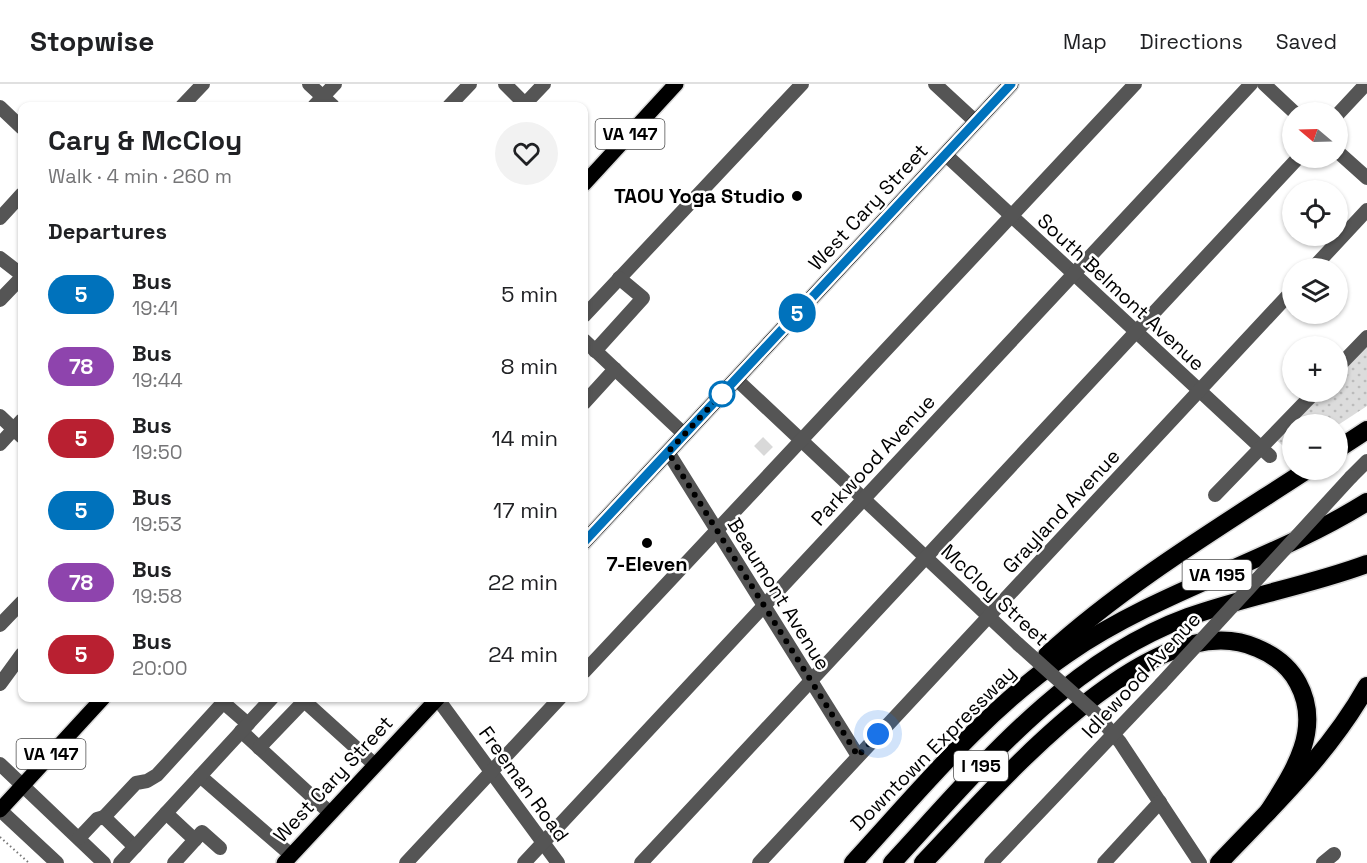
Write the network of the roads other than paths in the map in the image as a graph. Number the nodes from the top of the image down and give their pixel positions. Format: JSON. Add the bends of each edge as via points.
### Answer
{"nodes":[{"id":1,"x":203,"y":84,"type":"edge"},
{"id":2,"x":309,"y":84,"type":"edge"},
{"id":3,"x":336,"y":84,"type":"edge"},
{"id":4,"x":470,"y":84,"type":"edge"},
{"id":5,"x":505,"y":84,"type":"edge"},
{"id":6,"x":544,"y":84,"type":"edge"},
{"id":7,"x":676,"y":84,"type":"edge"},
{"id":8,"x":802,"y":84,"type":"edge"},
{"id":9,"x":935,"y":84,"type":"edge"},
{"id":10,"x":1011,"y":84,"type":"edge"},
{"id":11,"x":1135,"y":84,"type":"edge"},
{"id":12,"x":1251,"y":84,"type":"edge"},
{"id":13,"x":1264,"y":84,"type":"edge"},
{"id":14,"x":1366,"y":84,"type":"edge"},
{"id":15,"x":186,"y":102,"type":"edge"},
{"id":16,"x":323,"y":102,"type":"edge"},
{"id":17,"x":325,"y":102,"type":"edge"},
{"id":18,"x":453,"y":102,"type":"edge"},
{"id":19,"x":521,"y":102,"type":"edge"},
{"id":20,"x":527,"y":102,"type":"edge"},
{"id":21,"x":1283,"y":102,"type":"edge"},
{"id":22,"x":1348,"y":103,"type":"edge"},
{"id":23,"x":0,"y":106,"type":"edge"},
{"id":24,"x":976,"y":122,"type":"junction"},
{"id":25,"x":18,"y":124,"type":"edge"},
{"id":26,"x":946,"y":154,"type":"junction"},
{"id":27,"x":1348,"y":161,"type":"edge"},
{"id":28,"x":1289,"y":168,"type":"edge"},
{"id":29,"x":1367,"y":178,"type":"edge"},
{"id":30,"x":588,"y":180,"type":"edge"},
{"id":31,"x":18,"y":198,"type":"edge"},
{"id":32,"x":1367,"y":210,"type":"edge"},
{"id":33,"x":1010,"y":216,"type":"junction"},
{"id":34,"x":0,"y":218,"type":"edge"},
{"id":35,"x":0,"y":258,"type":"edge"},
{"id":36,"x":1322,"y":258,"type":"edge"},
{"id":37,"x":18,"y":273,"type":"edge"},
{"id":38,"x":1073,"y":274,"type":"junction"},
{"id":39,"x":619,"y":278,"type":"junction"},
{"id":40,"x":18,"y":280,"type":"edge"},
{"id":41,"x":0,"y":300,"type":"edge"},
{"id":42,"x":1282,"y":302,"type":"edge"},
{"id":43,"x":588,"y":312,"type":"edge"},
{"id":44,"x":1134,"y":332,"type":"junction"},
{"id":45,"x":1367,"y":337,"type":"edge"},
{"id":46,"x":588,"y":344,"type":"edge"},
{"id":47,"x":595,"y":351,"type":"junction"},
{"id":48,"x":1348,"y":357,"type":"edge"},
{"id":49,"x":615,"y":369,"type":"junction"},
{"id":50,"x":736,"y":379,"type":"junction"},
{"id":51,"x":1199,"y":391,"type":"junction"},
{"id":52,"x":588,"y":399,"type":"edge"},
{"id":53,"x":1307,"y":402,"type":"edge"},
{"id":54,"x":0,"y":416,"type":"edge"},
{"id":55,"x":18,"y":427,"type":"edge"},
{"id":56,"x":18,"y":430,"type":"edge"},
{"id":57,"x":1367,"y":430,"type":"edge"},
{"id":58,"x":684,"y":434,"type":"junction"},
{"id":59,"x":801,"y":440,"type":"junction"},
{"id":60,"x":1348,"y":442,"type":"edge"},
{"id":61,"x":0,"y":444,"type":"edge"},
{"id":62,"x":668,"y":452,"type":"junction"},
{"id":63,"x":1266,"y":452,"type":"junction"},
{"id":64,"x":1367,"y":461,"type":"edge"},
{"id":65,"x":1291,"y":480,"type":"edge"},
{"id":66,"x":1215,"y":495,"type":"dead end"},
{"id":67,"x":864,"y":499,"type":"junction"},
{"id":68,"x":1367,"y":502,"type":"edge"},
{"id":69,"x":717,"y":529,"type":"junction"},
{"id":70,"x":588,"y":538,"type":"edge"},
{"id":71,"x":926,"y":557,"type":"junction"},
{"id":72,"x":1367,"y":564,"type":"edge"},
{"id":73,"x":18,"y":606,"type":"edge"},
{"id":74,"x":762,"y":606,"type":"junction"},
{"id":75,"x":989,"y":616,"type":"junction"},
{"id":76,"x":0,"y":626,"type":"edge"},
{"id":77,"x":18,"y":659,"type":"edge"},
{"id":78,"x":588,"y":668,"type":"edge"},
{"id":79,"x":1080,"y":678,"type":"joint"},
{"id":80,"x":810,"y":681,"type":"junction"},
{"id":81,"x":0,"y":684,"type":"edge"},
{"id":82,"x":1367,"y":686,"type":"edge"},
{"id":83,"x":99,"y":702,"type":"edge"},
{"id":84,"x":268,"y":702,"type":"edge"},
{"id":85,"x":300,"y":702,"type":"edge"},
{"id":86,"x":308,"y":702,"type":"edge"},
{"id":87,"x":434,"y":702,"type":"edge"},
{"id":88,"x":441,"y":702,"type":"edge"},
{"id":89,"x":556,"y":702,"type":"edge"},
{"id":90,"x":244,"y":728,"type":"junction"},
{"id":91,"x":1113,"y":732,"type":"junction"},
{"id":92,"x":259,"y":748,"type":"junction"},
{"id":93,"x":958,"y":749,"type":"junction"},
{"id":94,"x":858,"y":756,"type":"junction"},
{"id":95,"x":0,"y":764,"type":"edge"},
{"id":96,"x":375,"y":765,"type":"junction"},
{"id":97,"x":490,"y":771,"type":"junction"},
{"id":98,"x":200,"y":776,"type":"junction"},
{"id":99,"x":22,"y":785,"type":"junction"},
{"id":100,"x":1160,"y":802,"type":"junction"},
{"id":101,"x":0,"y":810,"type":"edge"},
{"id":102,"x":1268,"y":812,"type":"junction"},
{"id":103,"x":166,"y":813,"type":"junction"},
{"id":104,"x":330,"y":813,"type":"junction"},
{"id":105,"x":104,"y":817,"type":"junction"},
{"id":106,"x":79,"y":838,"type":"junction"},
{"id":107,"x":195,"y":840,"type":"junction"},
{"id":108,"x":543,"y":842,"type":"junction"},
{"id":109,"x":135,"y":847,"type":"junction"},
{"id":110,"x":220,"y":848,"type":"dead end"},
{"id":111,"x":1334,"y":854,"type":"dead end"},
{"id":112,"x":288,"y":859,"type":"edge"},
{"id":113,"x":57,"y":863,"type":"edge"},
{"id":114,"x":104,"y":863,"type":"edge"},
{"id":115,"x":120,"y":863,"type":"edge"},
{"id":116,"x":174,"y":863,"type":"edge"},
{"id":117,"x":406,"y":863,"type":"edge"},
{"id":118,"x":524,"y":863,"type":"edge"},
{"id":119,"x":558,"y":863,"type":"edge"},
{"id":120,"x":641,"y":863,"type":"edge"},
{"id":121,"x":759,"y":863,"type":"edge"},
{"id":122,"x":853,"y":863,"type":"edge"},
{"id":123,"x":892,"y":863,"type":"edge"},
{"id":124,"x":923,"y":863,"type":"edge"},
{"id":125,"x":991,"y":863,"type":"edge"},
{"id":126,"x":1104,"y":863,"type":"edge"},
{"id":127,"x":1200,"y":863,"type":"edge"},
{"id":128,"x":1219,"y":863,"type":"edge"},
{"id":129,"x":1323,"y":863,"type":"edge"}],
"edges":[{"from":1,"to":15,"type":"street"},
{"from":2,"to":16,"type":"street"},
{"from":3,"to":17,"type":"street"},
{"from":4,"to":18,"type":"street"},
{"from":5,"to":19,"type":"street"},
{"from":6,"to":20,"type":"street"},
{"from":7,"to":30,"type":"main road","number":"VA 147"},
{"from":8,"to":39,"type":"street"},
{"from":9,"to":24,"type":"street"},
{"from":10,"to":24,"type":"main road","name":"West Cary Street"},
{"from":11,"to":33,"type":"street"},
{"from":12,"to":38,"type":"street","name":"Parkwood Avenue"},
{"from":13,"to":21,"type":"street"},
{"from":14,"to":22,"type":"street"},
{"from":23,"to":25,"type":"street"},
{"from":24,"to":26,"type":"main road","name":"West Cary Street"},
{"from":26,"to":33,"type":"street","name":"South Belmont Avenue"},
{"from":26,"to":50,"type":"main road","name":"West Cary Street"},
{"from":27,"to":29,"type":"street"},
{"from":28,"to":44,"type":"street"},
{"from":31,"to":34,"type":"street"},
{"from":32,"to":36,"type":"street"},
{"from":33,"to":38,"type":"street","name":"South Belmont Avenue"},
{"from":33,"to":59,"type":"street"},
{"from":35,"to":37,"type":"street"},
{"from":38,"to":44,"type":"street","name":"South Belmont Avenue"},
{"from":38,"to":67,"type":"street","name":"Parkwood Avenue"},
{"from":39,"to":43,"type":"street"},
{"from":39,"to":47,"type":"street","via":[[643,298]]},
{"from":40,"to":41,"type":"street"},
{"from":42,"to":51,"type":"street","name":"Grayland Avenue"},
{"from":44,"to":51,"type":"street","name":"South Belmont Avenue"},
{"from":44,"to":71,"type":"street"},
{"from":45,"to":48,"type":"street"},
{"from":46,"to":47,"type":"street"},
{"from":47,"to":49,"type":"street"},
{"from":49,"to":52,"type":"street"},
{"from":49,"to":58,"type":"street"},
{"from":50,"to":58,"type":"main road","name":"West Cary Street"},
{"from":50,"to":59,"type":"street","name":"McCloy Street"},
{"from":51,"to":63,"type":"street","name":"South Belmont Avenue"},
{"from":51,"to":75,"type":"street","name":"Grayland Avenue"},
{"from":53,"to":63,"type":"street"},
{"from":54,"to":55,"type":"street"},
{"from":56,"to":61,"type":"street"},
{"from":57,"to":60,"type":"highway"},
{"from":58,"to":62,"type":"main road","name":"West Cary Street"},
{"from":59,"to":67,"type":"street","name":"McCloy Street"},
{"from":59,"to":69,"type":"street"},
{"from":62,"to":69,"type":"street","name":"Beaumont Avenue"},
{"from":62,"to":70,"type":"main road","name":"West Cary Street"},
{"from":63,"to":66,"type":"street"},
{"from":64,"to":91,"type":"street","name":"Idlewood Avenue","bridge":true},
{"from":65,"to":93,"type":"highway","via":[[1097,613],[974,722]]},
{"from":67,"to":71,"type":"street","name":"McCloy Street"},
{"from":67,"to":74,"type":"street","name":"Parkwood Avenue"},
{"from":68,"to":93,"type":"highway","name":"Downtown Expressway","number":"VA 195","via":[[1304,536],[1164,598],[1068,653],[1028,682]]},
{"from":69,"to":74,"type":"street","name":"Beaumont Avenue"},
{"from":69,"to":78,"type":"street"},
{"from":71,"to":75,"type":"street","name":"McCloy Street"},
{"from":71,"to":80,"type":"street"},
{"from":72,"to":79,"type":"highway","number":"VA 195","via":[[1188,617],[1144,637]]},
{"from":73,"to":76,"type":"street"},
{"from":74,"to":80,"type":"street","name":"Beaumont Avenue"},
{"from":74,"to":108,"type":"street","name":"Parkwood Avenue"},
{"from":75,"to":91,"type":"street","name":"McCloy Street","bridge":true},
{"from":75,"to":94,"type":"street","name":"Grayland Avenue"},
{"from":77,"to":81,"type":"street"},
{"from":79,"to":123,"type":"highway","number":"I 195","via":[[999,747]]},
{"from":80,"to":94,"type":"street","name":"Beaumont Avenue"},
{"from":80,"to":120,"type":"street"},
{"from":82,"to":102,"type":"highway","via":[[1322,754]]},
{"from":83,"to":99,"type":"main road","number":"VA 147"},
{"from":84,"to":90,"type":"street"},
{"from":85,"to":92,"type":"street"},
{"from":86,"to":96,"type":"street"},
{"from":87,"to":96,"type":"main road","name":"West Cary Street"},
{"from":88,"to":97,"type":"street","name":"Freeman Road"},
{"from":89,"to":97,"type":"street"},
{"from":90,"to":92,"type":"street"},
{"from":90,"to":98,"type":"street"},
{"from":90,"to":105,"type":"street","via":[[230,706],[220,706],[157,775],[136,783]]},
{"from":91,"to":100,"type":"street","name":"McCloy Street"},
{"from":91,"to":125,"type":"street","name":"Idlewood Avenue"},
{"from":92,"to":104,"type":"street"},
{"from":93,"to":122,"type":"highway","name":"Downtown Expressway","number":"I 195"},
{"from":94,"to":121,"type":"street","name":"Grayland Avenue"},
{"from":95,"to":99,"type":"street"},
{"from":96,"to":104,"type":"main road","name":"West Cary Street"},
{"from":97,"to":108,"type":"street","name":"Freeman Road"},
{"from":97,"to":117,"type":"street"},
{"from":98,"to":103,"type":"street"},
{"from":98,"to":112,"type":"street"},
{"from":99,"to":101,"type":"main road","number":"VA 147"},
{"from":99,"to":106,"type":"street"},
{"from":100,"to":126,"type":"street"},
{"from":100,"to":127,"type":"street","name":"McCloy Street"},
{"from":101,"to":113,"type":"street"},
{"from":102,"to":124,"type":"highway","via":[[1293,772],[1305,741],[1308,723],[1302,689],[1294,675],[1268,653],[1229,640],[1204,641],[1154,659],[1077,710]]},
{"from":102,"to":128,"type":"highway"},
{"from":103,"to":107,"type":"street"},
{"from":103,"to":109,"type":"street"},
{"from":104,"to":112,"type":"main road","name":"West Cary Street"},
{"from":105,"to":106,"type":"street"},
{"from":105,"to":109,"type":"street"},
{"from":106,"to":114,"type":"street"},
{"from":107,"to":110,"type":"street","via":[[202,832]]},
{"from":107,"to":116,"type":"street"},
{"from":108,"to":118,"type":"street","name":"Parkwood Avenue"},
{"from":108,"to":119,"type":"street","name":"Freeman Road"},
{"from":109,"to":115,"type":"street"},
{"from":111,"to":129,"type":"street"}]}
